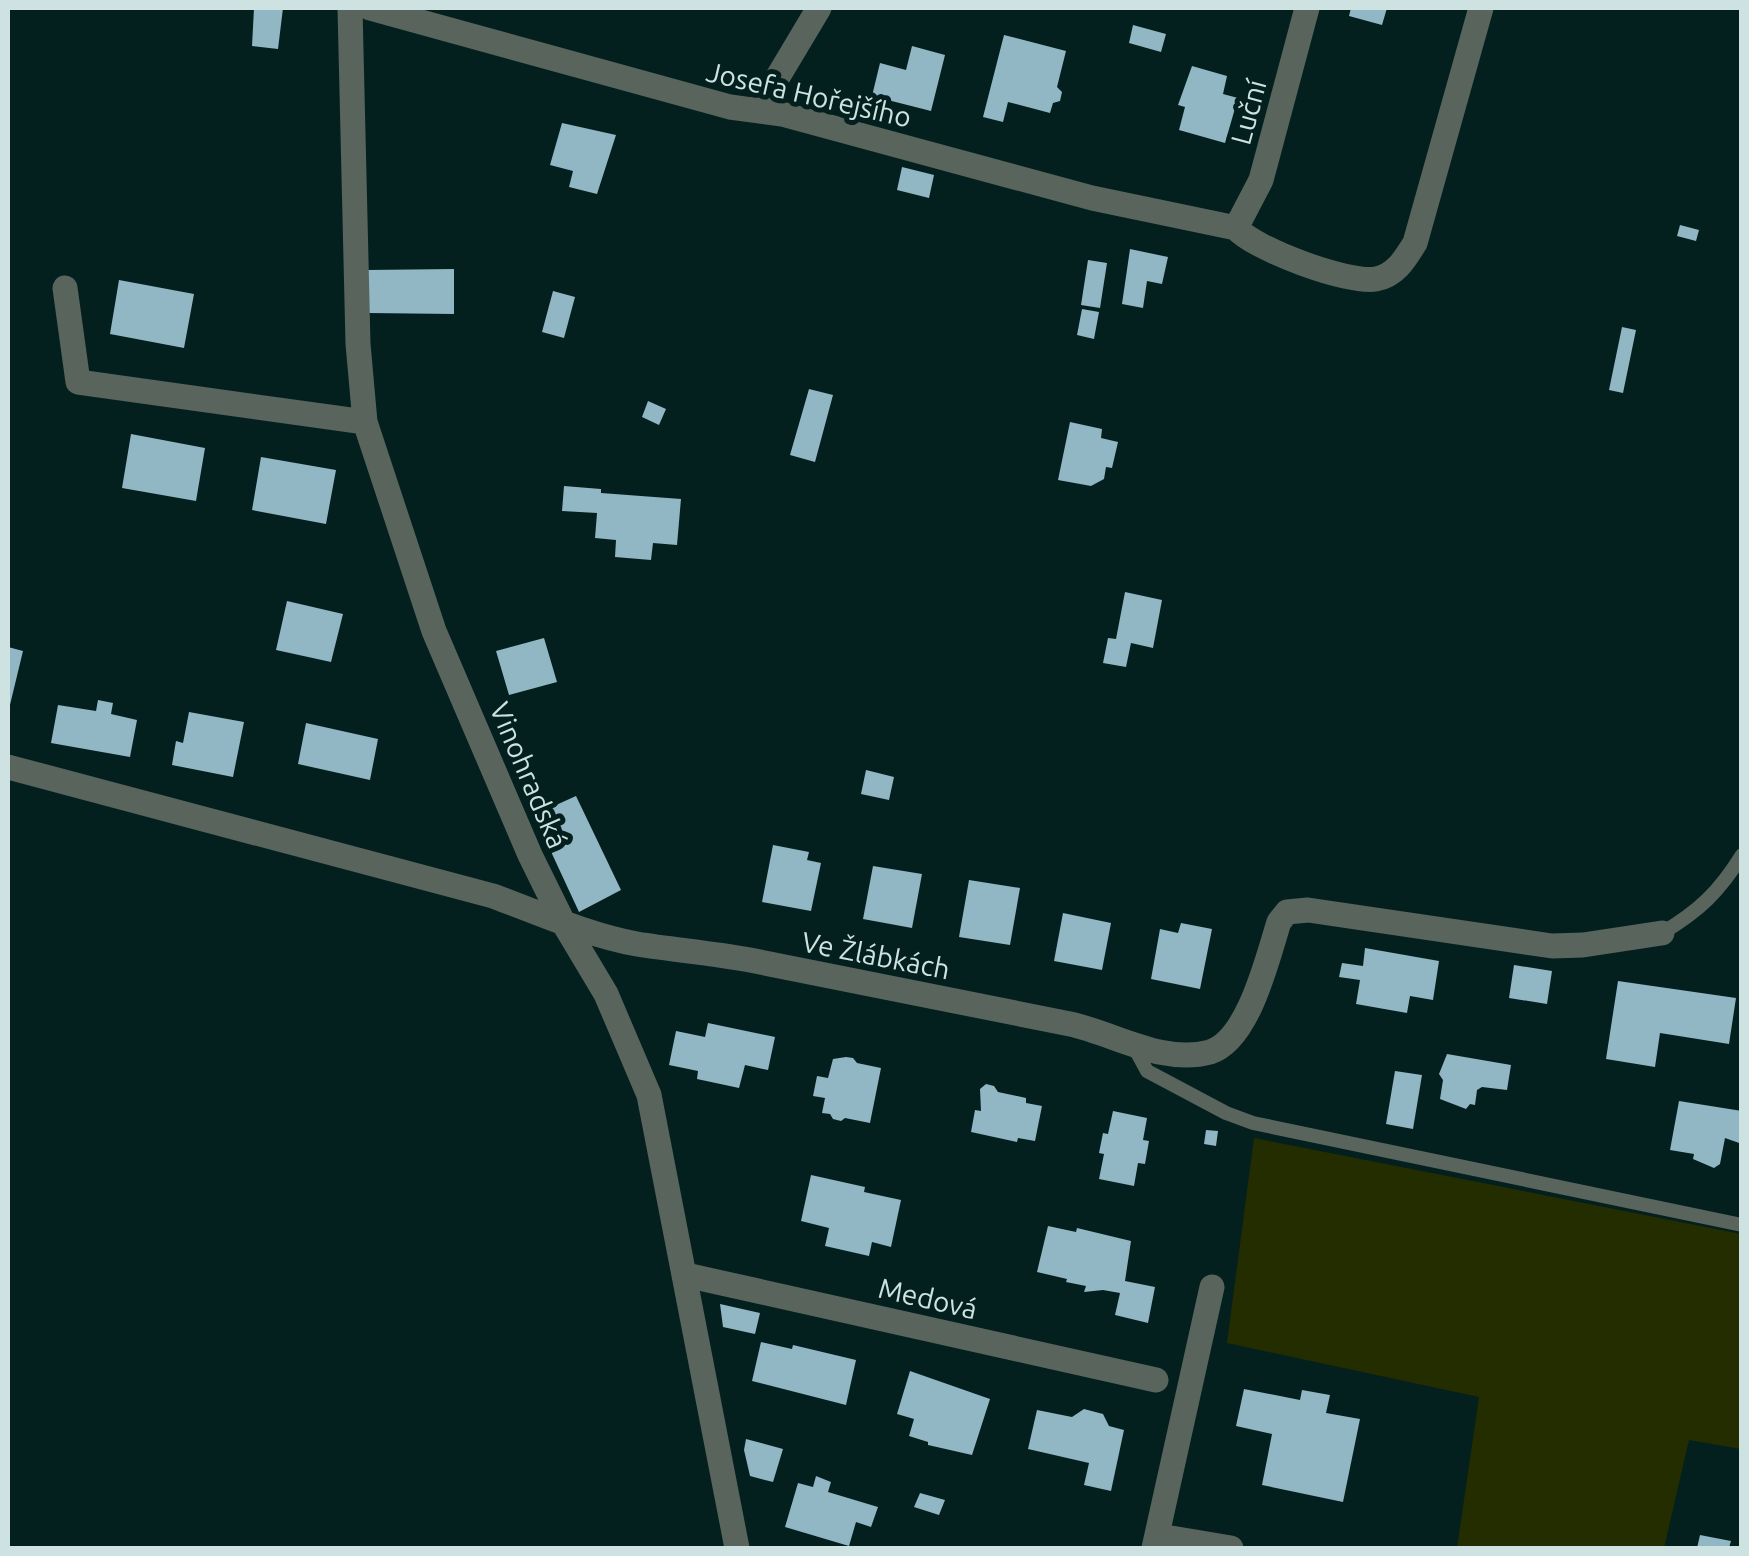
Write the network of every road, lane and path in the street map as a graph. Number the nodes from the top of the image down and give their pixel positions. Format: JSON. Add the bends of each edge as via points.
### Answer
{"nodes":[{"id":1,"x":350,"y":8,"type":"edge"},
{"id":2,"x":370,"y":8,"type":"edge"},
{"id":3,"x":819,"y":8,"type":"edge"},
{"id":4,"x":1307,"y":8,"type":"edge"},
{"id":5,"x":1481,"y":8,"type":"edge"},
{"id":6,"x":758,"y":110,"type":"junction"},
{"id":7,"x":1236,"y":228,"type":"junction"},
{"id":8,"x":65,"y":288,"type":"dead end"},
{"id":9,"x":365,"y":422,"type":"junction"},
{"id":10,"x":8,"y":767,"type":"edge"},
{"id":11,"x":1742,"y":855,"type":"edge"},
{"id":12,"x":563,"y":922,"type":"junction"},
{"id":13,"x":1662,"y":933,"type":"joint"},
{"id":14,"x":1131,"y":1042,"type":"junction"},
{"id":15,"x":1742,"y":1225,"type":"edge"},
{"id":16,"x":686,"y":1275,"type":"junction"},
{"id":17,"x":1212,"y":1287,"type":"dead end"},
{"id":18,"x":1156,"y":1380,"type":"dead end"},
{"id":19,"x":1157,"y":1542,"type":"edge"},
{"id":20,"x":737,"y":1548,"type":"edge"},
{"id":21,"x":1231,"y":1548,"type":"edge"}],
"edges":[{"from":1,"to":9,"type":"street","name":"Vinohradská"},
{"from":2,"to":6,"type":"street","name":"Josefa Hořejšího","via":[[730,108]]},
{"from":3,"to":6,"type":"street"},
{"from":4,"to":7,"type":"street","name":"Luční","via":[[1261,180]]},
{"from":5,"to":7,"type":"street","name":"Josefa Hořejšího","via":[[1415,242],[1399,268],[1380,279],[1358,280],[1253,243]]},
{"from":6,"to":7,"type":"street","name":"Josefa Hořejšího","via":[[1092,198]]},
{"from":8,"to":9,"type":"street","via":[[78,382]]},
{"from":9,"to":12,"type":"street","name":"Vinohradská","via":[[434,631]]},
{"from":10,"to":12,"type":"street","name":"Ve Žlábkách","via":[[493,896]]},
{"from":11,"to":13,"type":"lane","via":[[1696,912]]},
{"from":12,"to":14,"type":"street","name":"Ve Žlábkách","via":[[635,944],[724,955],[1100,1030]]},
{"from":12,"to":16,"type":"street","name":"Vinohradská","via":[[606,994],[649,1095]]},
{"from":13,"to":14,"type":"street","name":"Ve Žlábkách","via":[[1552,946],[1287,912],[1246,1016],[1229,1039],[1214,1051],[1191,1055]]},
{"from":14,"to":15,"type":"lane","via":[[1147,1070],[1253,1123]]},
{"from":16,"to":18,"type":"street","name":"Medová"},
{"from":16,"to":20,"type":"street","name":"Vinohradská"},
{"from":17,"to":19,"type":"street"},
{"from":19,"to":21,"type":"street"}]}
